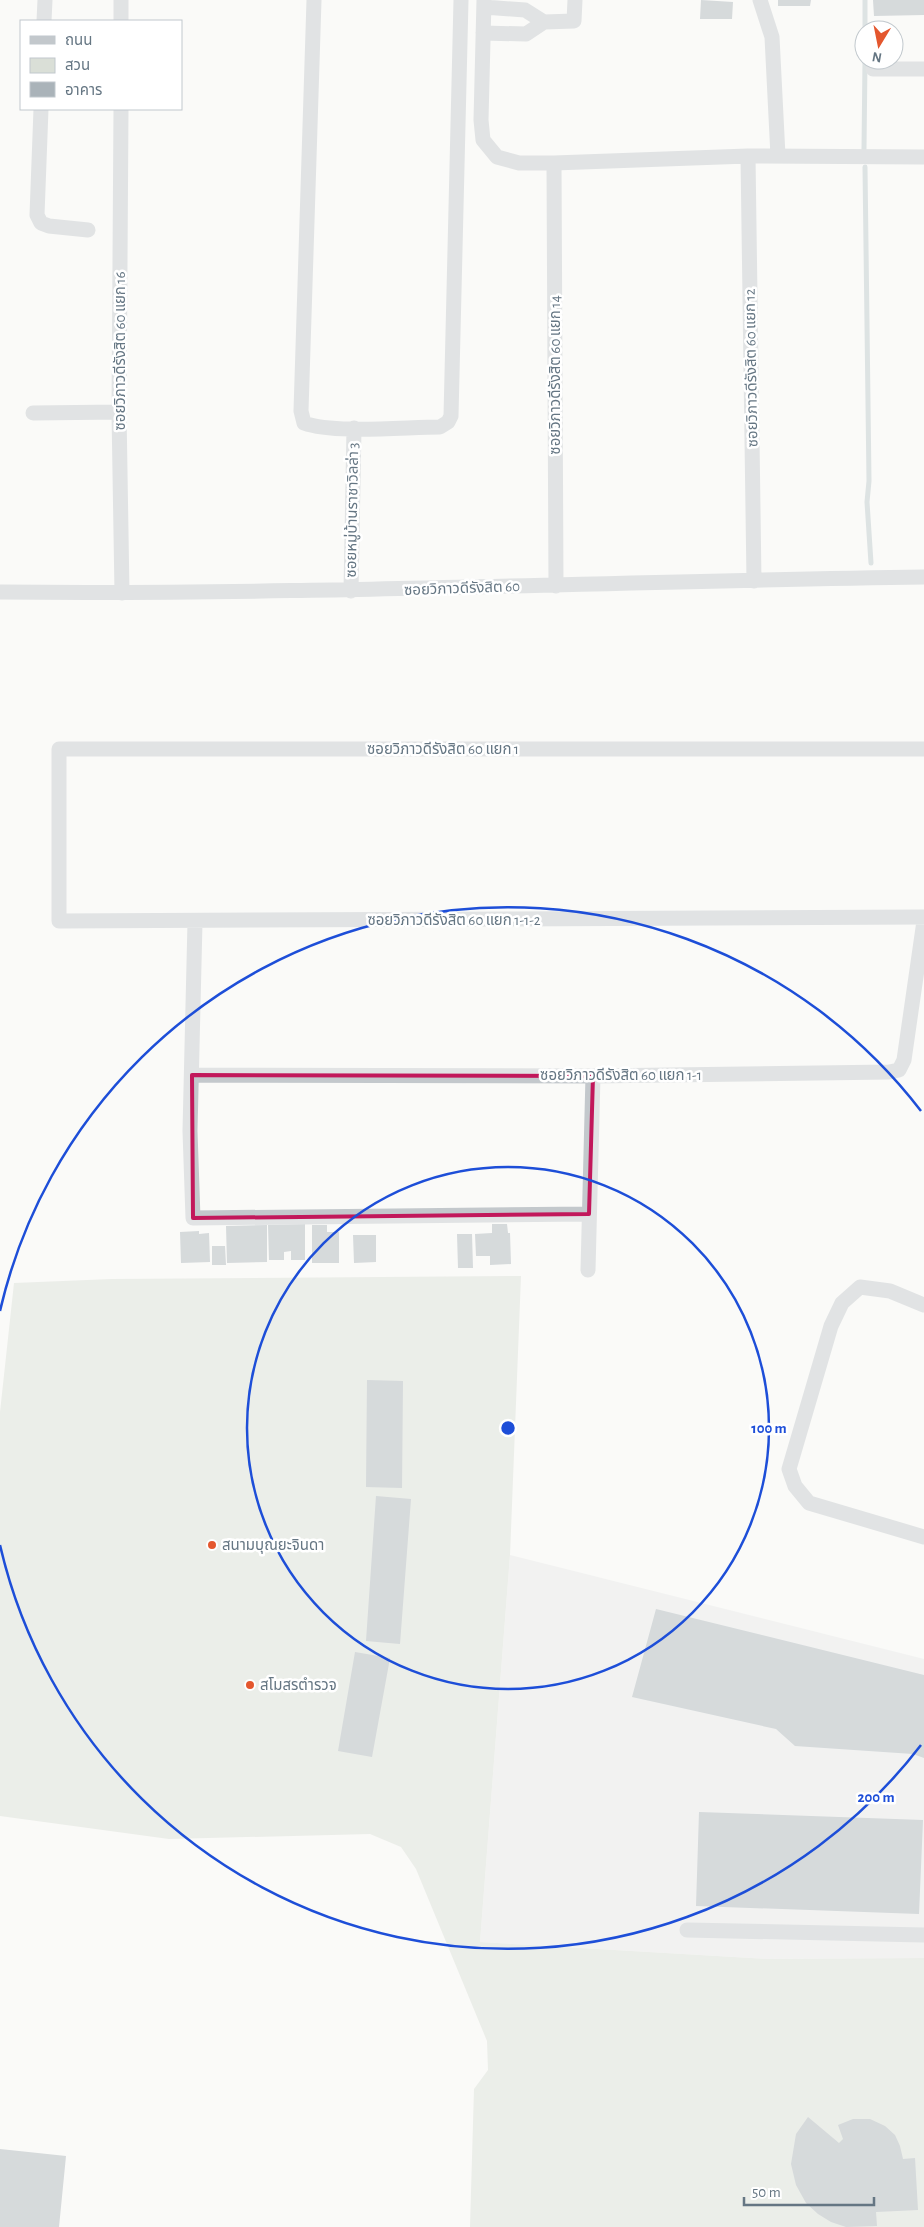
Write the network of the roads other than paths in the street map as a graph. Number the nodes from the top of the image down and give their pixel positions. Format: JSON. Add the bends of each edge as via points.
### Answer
{"nodes":[{"id":1,"x":45,"y":0,"type":"edge"},
{"id":2,"x":121,"y":0,"type":"edge"},
{"id":3,"x":314,"y":0,"type":"edge"},
{"id":4,"x":461,"y":0,"type":"edge"},
{"id":5,"x":575,"y":0,"type":"edge"},
{"id":6,"x":760,"y":0,"type":"edge"},
{"id":7,"x":484,"y":4,"type":"edge"},
{"id":8,"x":44,"y":20,"type":"edge"},
{"id":9,"x":121,"y":20,"type":"edge"},
{"id":10,"x":544,"y":22,"type":"junction"},
{"id":11,"x":483,"y":34,"type":"junction"},
{"id":12,"x":904,"y":69,"type":"edge"},
{"id":13,"x":924,"y":69,"type":"edge"},
{"id":14,"x":41,"y":110,"type":"edge"},
{"id":15,"x":121,"y":110,"type":"edge"},
{"id":16,"x":748,"y":156,"type":"junction"},
{"id":17,"x":778,"y":156,"type":"junction"},
{"id":18,"x":924,"y":157,"type":"edge"},
{"id":19,"x":554,"y":164,"type":"junction"},
{"id":20,"x":88,"y":230,"type":"dead end"},
{"id":21,"x":119,"y":412,"type":"junction"},
{"id":22,"x":34,"y":413,"type":"dead end"},
{"id":23,"x":354,"y":428,"type":"junction"},
{"id":24,"x":924,"y":578,"type":"edge"},
{"id":25,"x":754,"y":581,"type":"junction"},
{"id":26,"x":556,"y":586,"type":"junction"},
{"id":27,"x":351,"y":591,"type":"junction"},
{"id":28,"x":0,"y":592,"type":"edge"},
{"id":29,"x":122,"y":593,"type":"junction"},
{"id":30,"x":924,"y":749,"type":"edge"},
{"id":31,"x":59,"y":846,"type":"joint"},
{"id":32,"x":924,"y":917,"type":"edge"},
{"id":33,"x":924,"y":921,"type":"edge"},
{"id":34,"x":195,"y":922,"type":"junction"},
{"id":35,"x":192,"y":1076,"type":"junction"},
{"id":36,"x":593,"y":1076,"type":"junction"},
{"id":37,"x":589,"y":1214,"type":"junction"},
{"id":38,"x":588,"y":1270,"type":"dead end"},
{"id":39,"x":924,"y":1305,"type":"edge"},
{"id":40,"x":924,"y":1537,"type":"edge"},
{"id":41,"x":687,"y":1930,"type":"dead end"},
{"id":42,"x":924,"y":1935,"type":"edge"}],
"edges":[{"from":1,"to":8,"type":"street"},
{"from":2,"to":9,"type":"street"},
{"from":3,"to":23,"type":"street","via":[[301,411],[304,423],[315,427]]},
{"from":4,"to":23,"type":"street","via":[[451,416],[440,427]]},
{"from":5,"to":10,"type":"street","via":[[574,22]]},
{"from":6,"to":17,"type":"street","via":[[772,37]]},
{"from":7,"to":10,"type":"street","via":[[525,10]]},
{"from":7,"to":11,"type":"street"},
{"from":10,"to":11,"type":"street","via":[[526,34]]},
{"from":11,"to":19,"type":"street","via":[[483,140],[497,157],[519,163]]},
{"from":12,"to":13,"type":"street"},
{"from":14,"to":20,"type":"street","via":[[37,215],[41,223],[49,226]]},
{"from":15,"to":21,"type":"street","name":"ซอยวิภาวดีรังสิต 60 แยก 16"},
{"from":16,"to":17,"type":"street"},
{"from":16,"to":19,"type":"street"},
{"from":16,"to":25,"type":"street","name":"ซอยวิภาวดีรังสิต 60 แยก 12"},
{"from":17,"to":18,"type":"street"},
{"from":19,"to":26,"type":"street","name":"ซอยวิภาวดีรังสิต 60 แยก 14"},
{"from":21,"to":22,"type":"street"},
{"from":21,"to":29,"type":"street","name":"ซอยวิภาวดีรังสิต 60 แยก 16"},
{"from":23,"to":27,"type":"street","name":"ซอยหมู่บ้านราชาวิลล่า 3"},
{"from":24,"to":25,"type":"street","name":"ซอยวิภาวดีรังสิต 60"},
{"from":25,"to":26,"type":"street","name":"ซอยวิภาวดีรังสิต 60"},
{"from":26,"to":27,"type":"street","name":"ซอยวิภาวดีรังสิต 60"},
{"from":27,"to":29,"type":"street","name":"ซอยวิภาวดีรังสิต 60"},
{"from":28,"to":29,"type":"street","name":"ซอยวิภาวดีรังสิต 60"},
{"from":30,"to":31,"type":"street","name":"ซอยวิภาวดีรังสิต 60 แยก 1","via":[[59,749]]},
{"from":31,"to":34,"type":"street","name":"ซอยวิภาวดีรังสิต 60 แยก 1-1-2","via":[[59,921]]},
{"from":32,"to":34,"type":"street","name":"ซอยวิภาวดีรังสิต 60 แยก 1-1-2"},
{"from":33,"to":36,"type":"street","name":"ซอยวิภาวดีรังสิต 60 แยก 1-1","via":[[904,1060],[899,1070]]},
{"from":34,"to":35,"type":"street"},
{"from":35,"to":36,"type":"street","name":"ซอยวิภาวดีรังสิต 60 แยก 1-1"},
{"from":35,"to":37,"type":"street","via":[[192,1218]]},
{"from":36,"to":37,"type":"street"},
{"from":37,"to":38,"type":"street"},
{"from":39,"to":40,"type":"street","via":[[890,1291],[860,1287],[842,1303],[831,1326],[789,1469],[795,1486],[809,1503]]},
{"from":41,"to":42,"type":"street"}]}
